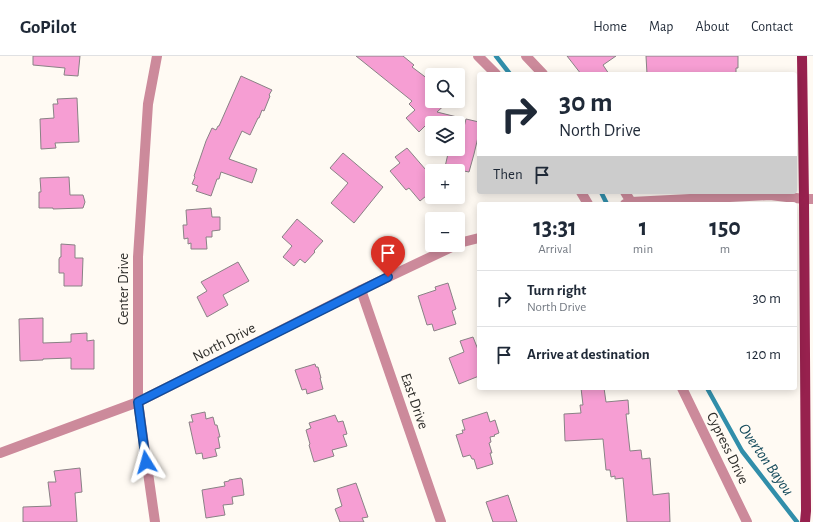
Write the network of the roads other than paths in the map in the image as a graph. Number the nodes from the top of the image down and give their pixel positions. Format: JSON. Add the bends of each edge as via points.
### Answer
{"nodes":[{"id":1,"x":157,"y":56,"type":"edge"},
{"id":2,"x":478,"y":56,"type":"edge"},
{"id":3,"x":526,"y":56,"type":"edge"},
{"id":4,"x":802,"y":56,"type":"edge"},
{"id":5,"x":494,"y":72,"type":"edge"},
{"id":6,"x":541,"y":72,"type":"edge"},
{"id":7,"x":809,"y":199,"type":"edge"},
{"id":8,"x":646,"y":202,"type":"edge"},
{"id":9,"x":797,"y":203,"type":"edge"},
{"id":10,"x":477,"y":238,"type":"edge"},
{"id":11,"x":465,"y":242,"type":"edge"},
{"id":12,"x":442,"y":252,"type":"edge"},
{"id":13,"x":361,"y":290,"type":"junction"},
{"id":14,"x":683,"y":390,"type":"edge"},
{"id":15,"x":138,"y":402,"type":"junction"},
{"id":16,"x":0,"y":453,"type":"edge"},
{"id":17,"x":809,"y":511,"type":"edge"},
{"id":18,"x":155,"y":522,"type":"edge"},
{"id":19,"x":442,"y":522,"type":"edge"},
{"id":20,"x":747,"y":522,"type":"edge"},
{"id":21,"x":805,"y":522,"type":"edge"}],
"edges":[{"from":1,"to":15,"type":"street","name":"Center Drive","via":[[148,104],[138,258]]},
{"from":2,"to":5,"type":"street"},
{"from":3,"to":6,"type":"street"},
{"from":4,"to":7,"type":"main road"},
{"from":7,"to":8,"type":"street","via":[[770,195]]},
{"from":7,"to":9,"type":"street"},
{"from":7,"to":17,"type":"main road"},
{"from":10,"to":11,"type":"street","name":"North Drive"},
{"from":12,"to":13,"type":"street","name":"North Drive"},
{"from":13,"to":15,"type":"street","name":"North Drive"},
{"from":13,"to":19,"type":"street","name":"East Drive"},
{"from":14,"to":20,"type":"street","name":"Cypress Drive"},
{"from":15,"to":16,"type":"street","name":"North Drive"},
{"from":15,"to":18,"type":"street","name":"Center Drive"},
{"from":17,"to":21,"type":"main road"}]}
